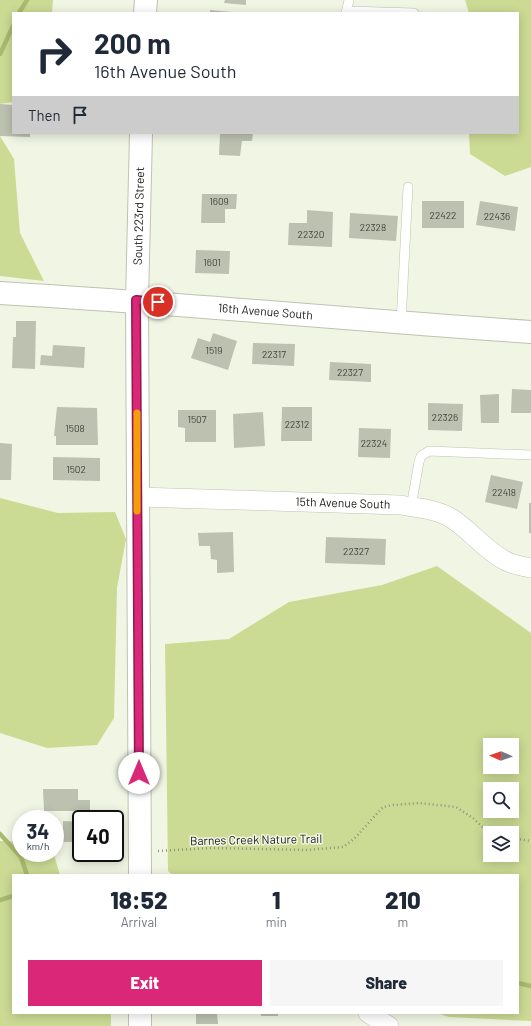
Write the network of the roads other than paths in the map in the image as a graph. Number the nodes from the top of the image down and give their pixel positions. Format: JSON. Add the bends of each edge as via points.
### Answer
{"nodes":[{"id":1,"x":146,"y":0,"type":"edge"},
{"id":2,"x":349,"y":0,"type":"edge"},
{"id":3,"x":145,"y":12,"type":"edge"},
{"id":4,"x":347,"y":12,"type":"edge"},
{"id":5,"x":141,"y":134,"type":"edge"},
{"id":6,"x":408,"y":187,"type":"dead end"},
{"id":7,"x":0,"y":293,"type":"edge"},
{"id":8,"x":136,"y":300,"type":"junction"},
{"id":9,"x":401,"y":323,"type":"junction"},
{"id":10,"x":531,"y":332,"type":"edge"},
{"id":11,"x":531,"y":455,"type":"edge"},
{"id":12,"x":137,"y":497,"type":"junction"},
{"id":13,"x":411,"y":507,"type":"junction"},
{"id":14,"x":531,"y":568,"type":"edge"},
{"id":15,"x":140,"y":874,"type":"edge"},
{"id":16,"x":140,"y":1014,"type":"edge"},
{"id":17,"x":370,"y":1014,"type":"edge"},
{"id":18,"x":140,"y":1026,"type":"edge"},
{"id":19,"x":389,"y":1026,"type":"edge"}],
"edges":[{"from":1,"to":3,"type":"street"},
{"from":2,"to":4,"type":"lane"},
{"from":5,"to":8,"type":"street","name":"South 223rd Street"},
{"from":6,"to":9,"type":"lane"},
{"from":7,"to":8,"type":"street","name":"16th Avenue South"},
{"from":8,"to":9,"type":"street","name":"16th Avenue South"},
{"from":8,"to":12,"type":"street","name":"South 223rd Street"},
{"from":9,"to":10,"type":"street","name":"16th Avenue South"},
{"from":11,"to":13,"type":"lane","via":[[429,451],[421,456],[419,462]]},
{"from":12,"to":13,"type":"street","name":"15th Avenue South"},
{"from":12,"to":15,"type":"street","name":"South 223rd Street"},
{"from":13,"to":14,"type":"street","name":"15th Avenue South","via":[[450,517],[484,547],[506,561]]},
{"from":16,"to":18,"type":"street"},
{"from":17,"to":19,"type":"street"}]}
